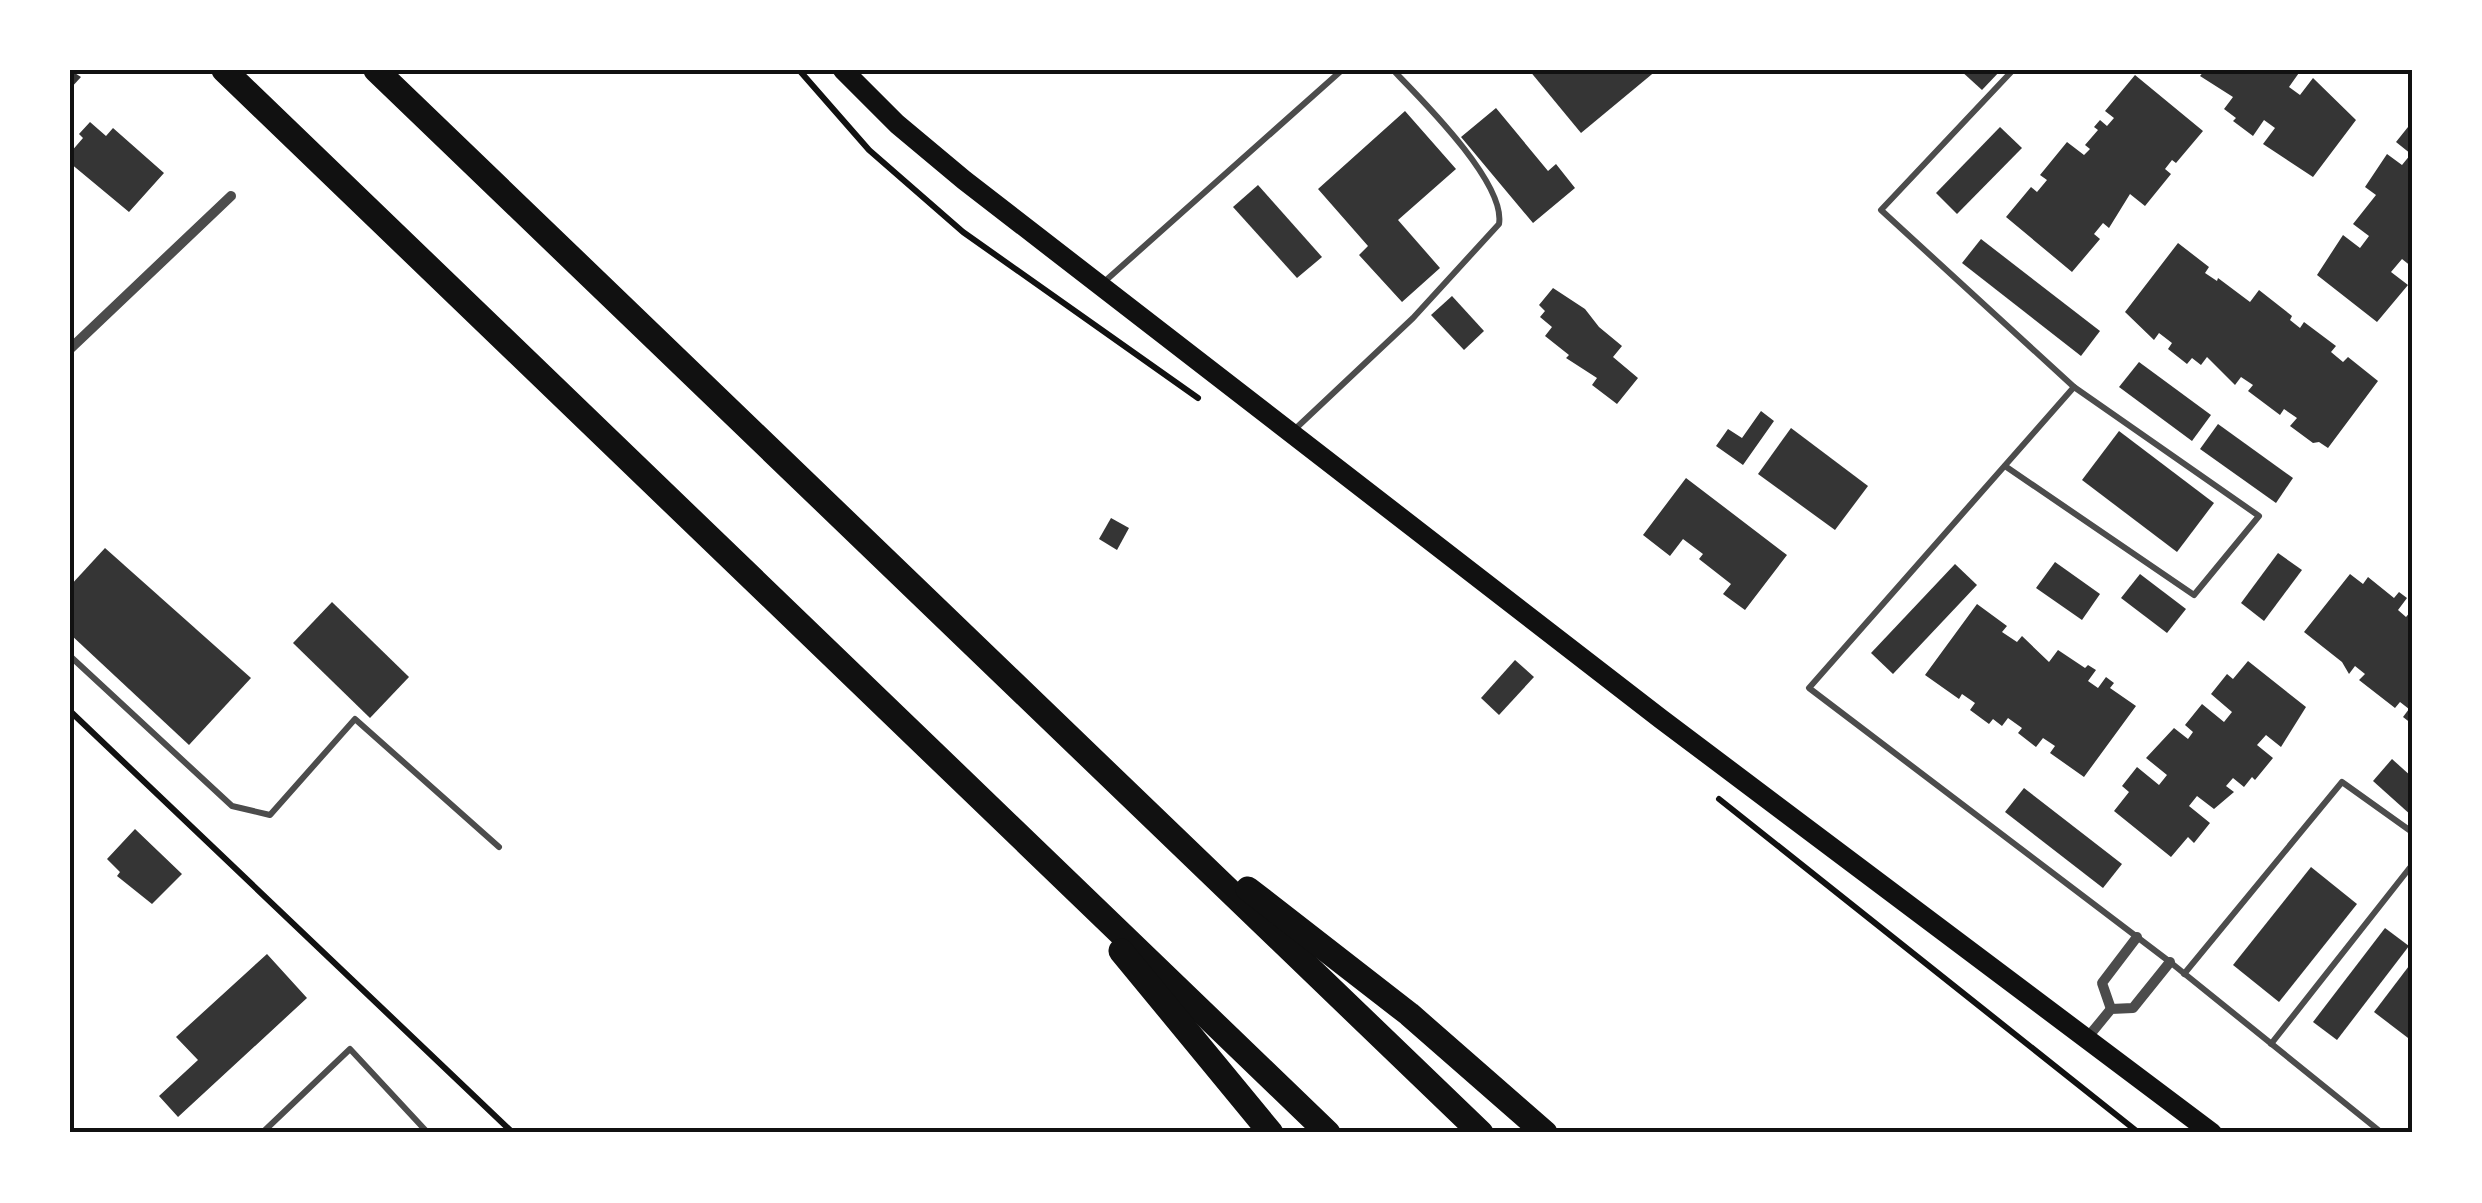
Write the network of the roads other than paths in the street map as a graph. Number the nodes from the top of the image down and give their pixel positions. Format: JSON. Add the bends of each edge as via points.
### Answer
{"nodes":[{"id":1,"x":224,"y":70,"type":"edge"},
{"id":2,"x":376,"y":70,"type":"edge"},
{"id":3,"x":843,"y":70,"type":"edge"},
{"id":4,"x":1342,"y":70,"type":"edge"},
{"id":5,"x":1393,"y":70,"type":"edge"},
{"id":6,"x":2013,"y":70,"type":"edge"},
{"id":7,"x":231,"y":196,"type":"dead end"},
{"id":8,"x":1101,"y":285,"type":"junction"},
{"id":9,"x":70,"y":349,"type":"edge"},
{"id":10,"x":2074,"y":387,"type":"junction"},
{"id":11,"x":1292,"y":432,"type":"junction"},
{"id":12,"x":2005,"y":466,"type":"junction"},
{"id":13,"x":70,"y":656,"type":"edge"},
{"id":14,"x":1142,"y":807,"type":"junction"},
{"id":15,"x":2412,"y":832,"type":"edge"},
{"id":16,"x":499,"y":846,"type":"dead end"},
{"id":17,"x":2412,"y":864,"type":"edge"},
{"id":18,"x":1059,"y":873,"type":"junction"},
{"id":19,"x":2137,"y":937,"type":"junction"},
{"id":20,"x":2170,"y":962,"type":"junction"},
{"id":21,"x":2184,"y":974,"type":"junction"},
{"id":22,"x":2111,"y":1009,"type":"junction"},
{"id":23,"x":2088,"y":1037,"type":"junction"},
{"id":24,"x":2272,"y":1044,"type":"junction"},
{"id":25,"x":262,"y":1133,"type":"edge"},
{"id":26,"x":428,"y":1133,"type":"edge"},
{"id":27,"x":1271,"y":1133,"type":"edge"},
{"id":28,"x":1328,"y":1133,"type":"edge"},
{"id":29,"x":1480,"y":1133,"type":"edge"},
{"id":30,"x":1545,"y":1133,"type":"edge"},
{"id":31,"x":2212,"y":1133,"type":"edge"},
{"id":32,"x":2382,"y":1133,"type":"edge"}],
"edges":[{"from":1,"to":18,"type":"highway"},
{"from":2,"to":14,"type":"highway"},
{"from":3,"to":8,"type":"main road","via":[[929,152]]},
{"from":4,"to":8,"type":"lane"},
{"from":5,"to":11,"type":"lane","via":[[1491,184],[1502,211],[1499,224],[1413,318]]},
{"from":6,"to":10,"type":"lane","via":[[1880,210]]},
{"from":7,"to":9,"type":"street"},
{"from":8,"to":11,"type":"main road"},
{"from":10,"to":12,"type":"lane"},
{"from":10,"to":12,"type":"lane","via":[[2259,516],[2194,595]]},
{"from":11,"to":23,"type":"main road"},
{"from":12,"to":19,"type":"lane","via":[[1809,688]]},
{"from":13,"to":16,"type":"lane","via":[[232,806],[270,816],[355,719]]},
{"from":14,"to":29,"type":"highway"},
{"from":14,"to":30,"type":"highway","via":[[1409,1014]]},
{"from":15,"to":21,"type":"lane","via":[[2342,782]]},
{"from":17,"to":24,"type":"lane"},
{"from":18,"to":27,"type":"highway"},
{"from":18,"to":28,"type":"highway"},
{"from":19,"to":20,"type":"lane"},
{"from":19,"to":22,"type":"street","via":[[2102,983]]},
{"from":20,"to":21,"type":"lane"},
{"from":20,"to":22,"type":"street","via":[[2133,1008]]},
{"from":21,"to":24,"type":"lane"},
{"from":22,"to":23,"type":"street"},
{"from":23,"to":31,"type":"main road"},
{"from":24,"to":32,"type":"lane"},
{"from":25,"to":26,"type":"lane","via":[[350,1049]]}]}
